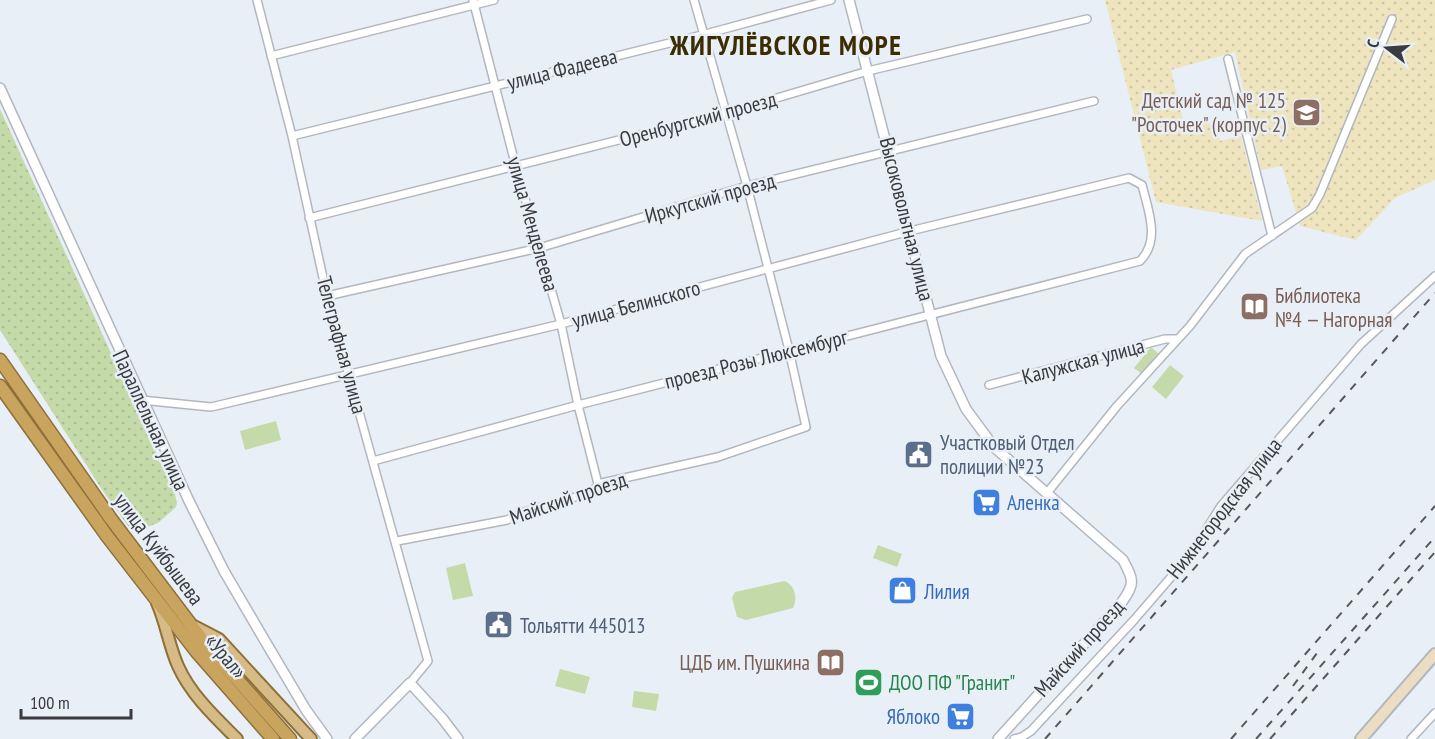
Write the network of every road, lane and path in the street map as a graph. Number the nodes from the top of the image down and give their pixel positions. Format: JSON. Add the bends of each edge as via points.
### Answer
{"nodes":[{"id":1,"x":257,"y":0,"type":"edge"},
{"id":2,"x":494,"y":0,"type":"edge"},
{"id":3,"x":694,"y":0,"type":"edge"},
{"id":4,"x":831,"y":0,"type":"edge"},
{"id":5,"x":849,"y":0,"type":"edge"},
{"id":6,"x":474,"y":2,"type":"edge"},
{"id":7,"x":1087,"y":19,"type":"dead end"},
{"id":8,"x":1392,"y":19,"type":"dead end"},
{"id":9,"x":702,"y":35,"type":"junction"},
{"id":10,"x":271,"y":56,"type":"junction"},
{"id":11,"x":1228,"y":59,"type":"dead end"},
{"id":12,"x":868,"y":71,"type":"junction"},
{"id":13,"x":494,"y":86,"type":"junction"},
{"id":14,"x":0,"y":88,"type":"edge"},
{"id":15,"x":1094,"y":101,"type":"dead end"},
{"id":16,"x":726,"y":113,"type":"junction"},
{"id":17,"x":292,"y":136,"type":"junction"},
{"id":18,"x":889,"y":150,"type":"junction"},
{"id":19,"x":516,"y":167,"type":"junction"},
{"id":20,"x":747,"y":186,"type":"junction"},
{"id":21,"x":309,"y":218,"type":"junction"},
{"id":22,"x":910,"y":231,"type":"junction"},
{"id":23,"x":1272,"y":236,"type":"junction"},
{"id":24,"x":539,"y":248,"type":"junction"},
{"id":25,"x":1140,"y":261,"type":"joint"},
{"id":26,"x":768,"y":270,"type":"junction"},
{"id":27,"x":1435,"y":276,"type":"edge"},
{"id":28,"x":327,"y":296,"type":"junction"},
{"id":29,"x":931,"y":315,"type":"junction"},
{"id":30,"x":561,"y":324,"type":"junction"},
{"id":31,"x":1178,"y":339,"type":"junction"},
{"id":32,"x":789,"y":350,"type":"junction"},
{"id":33,"x":0,"y":360,"type":"edge"},
{"id":34,"x":348,"y":373,"type":"junction"},
{"id":35,"x":989,"y":385,"type":"dead end"},
{"id":36,"x":0,"y":386,"type":"edge"},
{"id":37,"x":141,"y":400,"type":"junction"},
{"id":38,"x":578,"y":405,"type":"junction"},
{"id":39,"x":982,"y":431,"type":"joint"},
{"id":40,"x":373,"y":461,"type":"junction"},
{"id":41,"x":598,"y":484,"type":"junction"},
{"id":42,"x":1047,"y":493,"type":"junction"},
{"id":43,"x":396,"y":542,"type":"junction"},
{"id":44,"x":153,"y":595,"type":"junction"},
{"id":45,"x":192,"y":625,"type":"junction"},
{"id":46,"x":200,"y":647,"type":"junction"},
{"id":47,"x":1435,"y":654,"type":"edge"},
{"id":48,"x":1430,"y":665,"type":"edge"},
{"id":49,"x":410,"y":683,"type":"junction"},
{"id":50,"x":1435,"y":712,"type":"edge"},
{"id":51,"x":237,"y":739,"type":"edge"},
{"id":52,"x":273,"y":739,"type":"edge"},
{"id":53,"x":290,"y":739,"type":"edge"},
{"id":54,"x":311,"y":739,"type":"edge"},
{"id":55,"x":327,"y":739,"type":"edge"},
{"id":56,"x":355,"y":739,"type":"edge"},
{"id":57,"x":458,"y":739,"type":"edge"},
{"id":58,"x":998,"y":739,"type":"edge"},
{"id":59,"x":1014,"y":739,"type":"edge"},
{"id":60,"x":1361,"y":739,"type":"edge"},
{"id":61,"x":1412,"y":739,"type":"edge"}],
"edges":[{"from":1,"to":10,"type":"street","name":"Телеграфная улица"},
{"from":2,"to":6,"type":"street"},
{"from":3,"to":9,"type":"street"},
{"from":4,"to":9,"type":"street","name":"улица Фадеева"},
{"from":5,"to":12,"type":"street","name":"Высоковольтная улица"},
{"from":6,"to":10,"type":"street"},
{"from":6,"to":13,"type":"street","name":"улица Менделеева"},
{"from":7,"to":12,"type":"street","name":"Оренбургский проезд"},
{"from":8,"to":23,"type":"street","via":[[1320,194],[1312,208]]},
{"from":9,"to":13,"type":"street","name":"улица Фадеева"},
{"from":9,"to":16,"type":"street"},
{"from":10,"to":17,"type":"street","name":"Телеграфная улица"},
{"from":11,"to":23,"type":"street"},
{"from":12,"to":16,"type":"street","name":"Оренбургский проезд"},
{"from":12,"to":18,"type":"street","name":"Высоковольтная улица"},
{"from":13,"to":17,"type":"street","name":"улица Фадеева"},
{"from":13,"to":19,"type":"street","name":"улица Менделеева"},
{"from":14,"to":37,"type":"street","name":"Параллельная улица"},
{"from":15,"to":18,"type":"street","name":"Иркутский проезд"},
{"from":16,"to":19,"type":"street","name":"Оренбургский проезд"},
{"from":16,"to":20,"type":"street"},
{"from":17,"to":21,"type":"street","name":"Телеграфная улица"},
{"from":18,"to":20,"type":"street","name":"Иркутский проезд"},
{"from":18,"to":22,"type":"street","name":"Высоковольтная улица"},
{"from":19,"to":21,"type":"street","name":"Оренбургский проезд"},
{"from":19,"to":24,"type":"street","name":"улица Менделеева"},
{"from":20,"to":24,"type":"street","name":"Иркутский проезд"},
{"from":20,"to":26,"type":"street"},
{"from":21,"to":28,"type":"street","name":"Телеграфная улица"},
{"from":22,"to":25,"type":"street","name":"улица Белинского","via":[[1129,178],[1142,185],[1149,214],[1152,240]]},
{"from":22,"to":26,"type":"street","name":"улица Белинского"},
{"from":22,"to":29,"type":"street","name":"Высоковольтная улица"},
{"from":23,"to":31,"type":"street","via":[[1245,254]]},
{"from":24,"to":28,"type":"street","name":"Иркутский проезд"},
{"from":24,"to":30,"type":"street","name":"улица Менделеева"},
{"from":25,"to":29,"type":"street","name":"проезд Розы Люксембург"},
{"from":26,"to":30,"type":"street","name":"улица Белинского"},
{"from":26,"to":32,"type":"street"},
{"from":27,"to":59,"type":"street","name":"Нижнегородская улица","via":[[1360,344],[1221,506],[1191,554],[1030,731]]},
{"from":28,"to":34,"type":"street","name":"Телеграфная улица"},
{"from":29,"to":32,"type":"street","name":"проезд Розы Люксембург"},
{"from":29,"to":39,"type":"street","name":"Высоковольтная улица","via":[[941,356],[966,409]]},
{"from":30,"to":34,"type":"street","name":"улица Белинского"},
{"from":30,"to":38,"type":"street","name":"улица Менделеева"},
{"from":31,"to":35,"type":"street","name":"Калужская улица","via":[[1165,339]]},
{"from":31,"to":42,"type":"street","via":[[1117,406]]},
{"from":32,"to":38,"type":"street","name":"проезд Розы Люксембург"},
{"from":32,"to":41,"type":"street","name":"Майский проезд","via":[[806,427],[718,458]]},
{"from":33,"to":45,"type":"highway","name":"улица Куйбышева","via":[[111,519]]},
{"from":34,"to":37,"type":"street","name":"улица Белинского","via":[[212,407]]},
{"from":34,"to":40,"type":"street","name":"Телеграфная улица"},
{"from":36,"to":44,"type":"highway","name":"улица Куйбышева"},
{"from":37,"to":55,"type":"street","name":"Параллельная улица","via":[[224,571]]},
{"from":38,"to":40,"type":"street","name":"проезд Розы Люксембург"},
{"from":38,"to":41,"type":"street","name":"улица Менделеева"},
{"from":39,"to":42,"type":"street","name":"Майский проезд","via":[[994,447]]},
{"from":40,"to":43,"type":"street","name":"Телеграфная улица"},
{"from":41,"to":43,"type":"street","name":"Майский проезд","via":[[589,494],[507,520]]},
{"from":42,"to":58,"type":"street","name":"Майский проезд","via":[[1123,560],[1132,587]]},
{"from":43,"to":49,"type":"street","name":"Телеграфная улица","via":[[428,661]]},
{"from":44,"to":46,"type":"highway","name":"«Урал»"},
{"from":44,"to":51,"type":"main road","name":"улица Куйбышева","via":[[178,667],[205,707]]},
{"from":45,"to":46,"type":"highway"},
{"from":45,"to":54,"type":"main road","name":"улица Куйбышева","via":[[219,639]]},
{"from":46,"to":52,"type":"highway","name":"«Урал»"},
{"from":46,"to":53,"type":"highway","name":"«Урал»"},
{"from":47,"to":48,"type":"main road"},
{"from":48,"to":60,"type":"main road"},
{"from":49,"to":56,"type":"street"},
{"from":49,"to":57,"type":"street"},
{"from":50,"to":61,"type":"street"}]}
